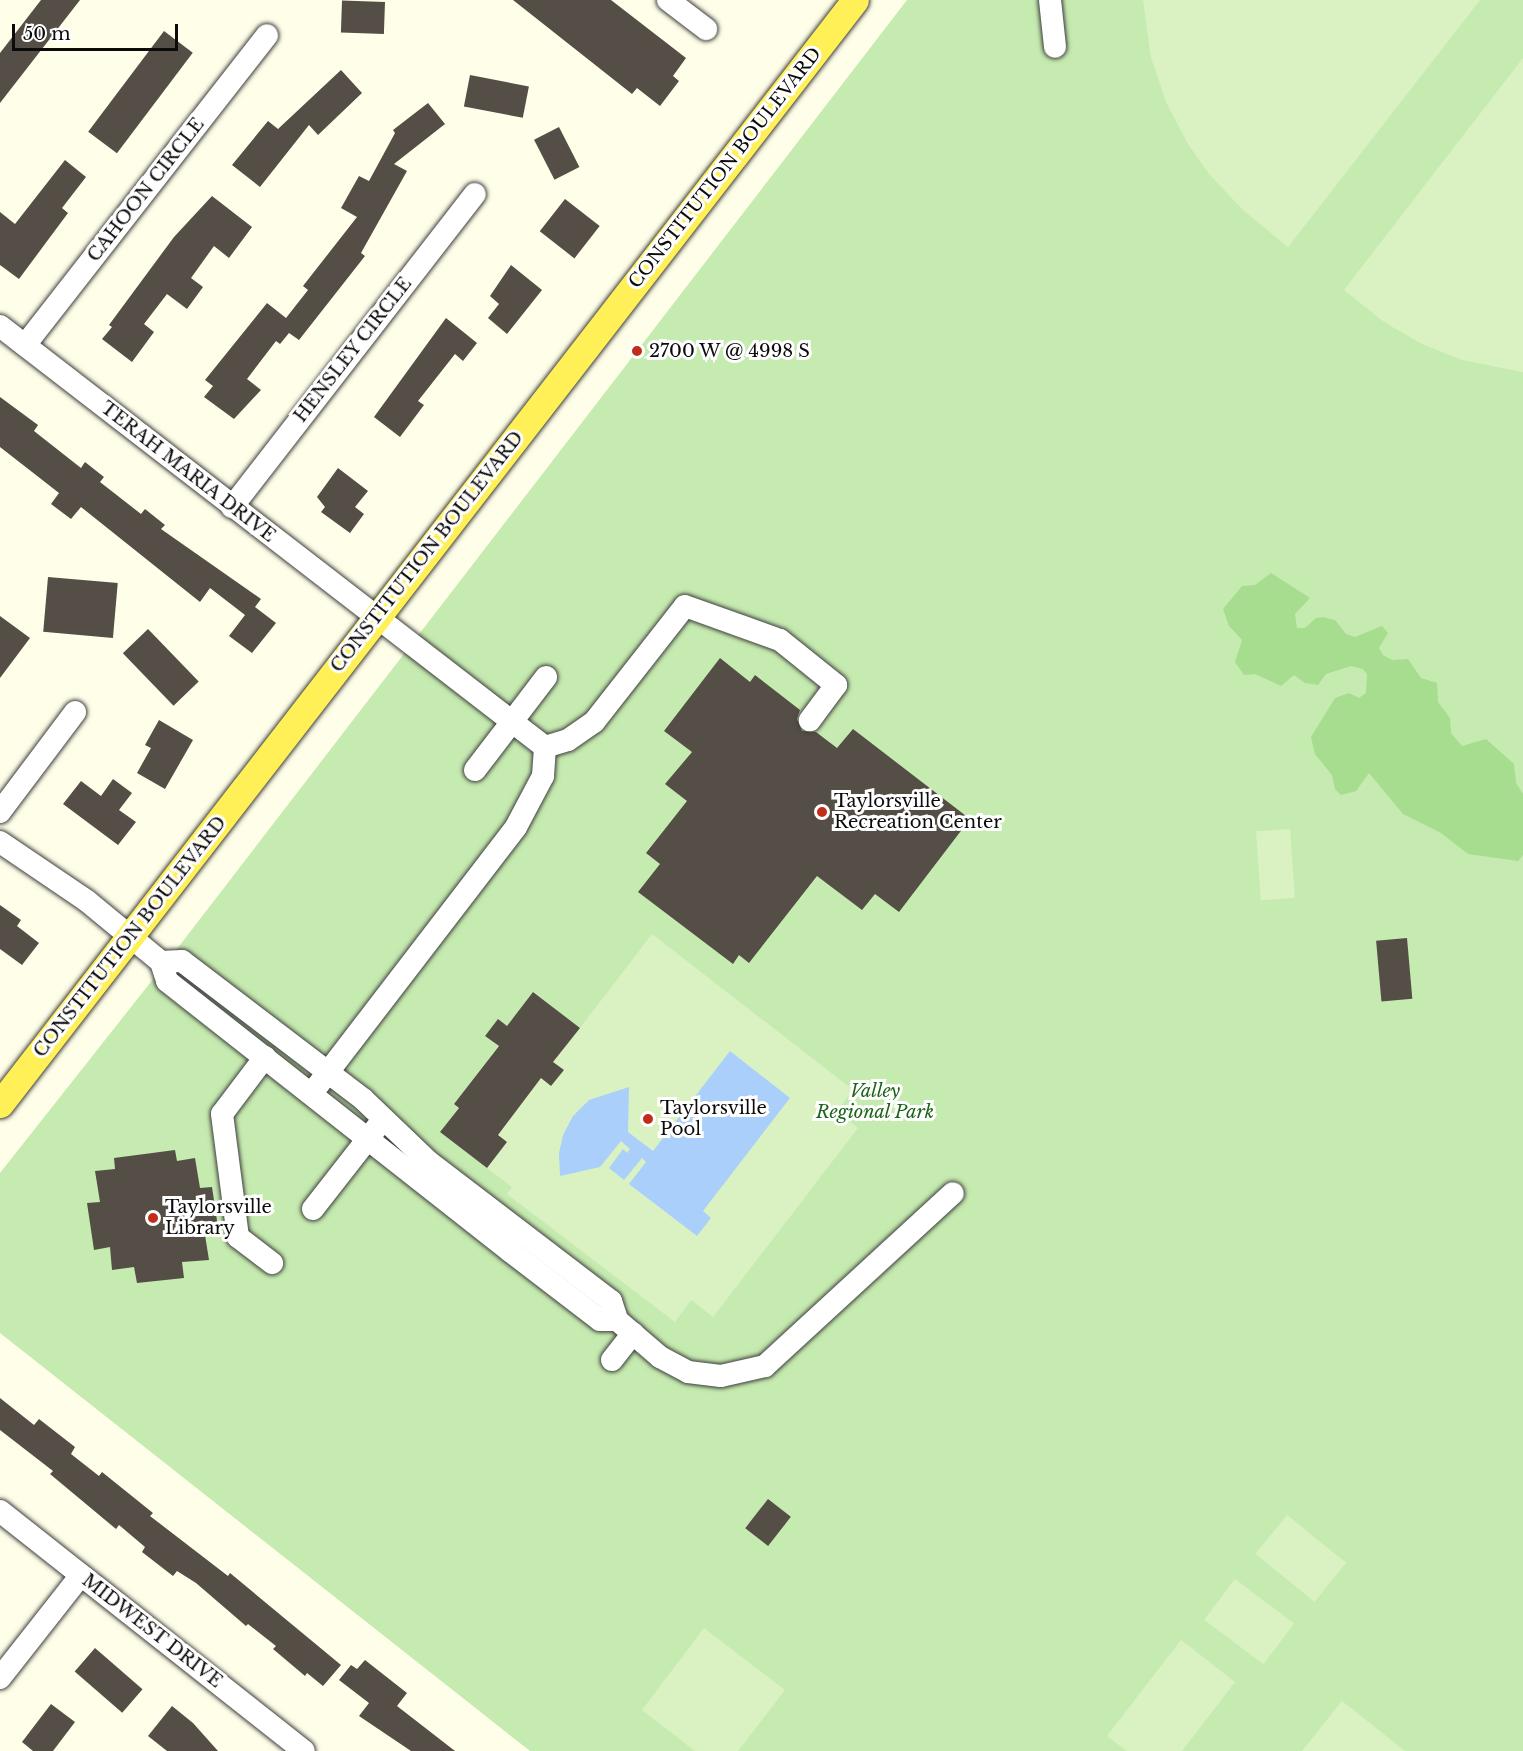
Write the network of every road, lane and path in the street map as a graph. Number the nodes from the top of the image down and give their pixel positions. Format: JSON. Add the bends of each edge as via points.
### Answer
{"nodes":[{"id":1,"x":668,"y":0,"type":"edge"},
{"id":2,"x":855,"y":0,"type":"edge"},
{"id":3,"x":1050,"y":0,"type":"edge"},
{"id":4,"x":706,"y":29,"type":"dead end"},
{"id":5,"x":267,"y":35,"type":"dead end"},
{"id":6,"x":1055,"y":47,"type":"dead end"},
{"id":7,"x":475,"y":194,"type":"dead end"},
{"id":8,"x":0,"y":326,"type":"edge"},
{"id":9,"x":25,"y":345,"type":"junction"},
{"id":10,"x":232,"y":507,"type":"junction"},
{"id":11,"x":376,"y":619,"type":"junction"},
{"id":12,"x":546,"y":677,"type":"dead end"},
{"id":13,"x":75,"y":712,"type":"dead end"},
{"id":14,"x":810,"y":720,"type":"dead end"},
{"id":15,"x":512,"y":723,"type":"junction"},
{"id":16,"x":544,"y":747,"type":"junction"},
{"id":17,"x":475,"y":770,"type":"dead end"},
{"id":18,"x":0,"y":812,"type":"edge"},
{"id":19,"x":0,"y":842,"type":"edge"},
{"id":20,"x":130,"y":938,"type":"junction"},
{"id":21,"x":161,"y":962,"type":"junction"},
{"id":22,"x":265,"y":1057,"type":"junction"},
{"id":23,"x":328,"y":1073,"type":"junction"},
{"id":24,"x":312,"y":1093,"type":"junction"},
{"id":25,"x":0,"y":1104,"type":"edge"},
{"id":26,"x":384,"y":1117,"type":"junction"},
{"id":27,"x":369,"y":1137,"type":"junction"},
{"id":28,"x":953,"y":1193,"type":"dead end"},
{"id":29,"x":314,"y":1209,"type":"dead end"},
{"id":30,"x":272,"y":1263,"type":"dead end"},
{"id":31,"x":625,"y":1327,"type":"junction"},
{"id":32,"x":612,"y":1360,"type":"dead end"},
{"id":33,"x":0,"y":1511,"type":"edge"},
{"id":34,"x":81,"y":1575,"type":"junction"},
{"id":35,"x":0,"y":1678,"type":"edge"},
{"id":36,"x":298,"y":1749,"type":"edge"}],
"edges":[{"from":1,"to":4,"type":"street"},
{"from":2,"to":11,"type":"main road","name":"CONSTITUTION BOULEVARD"},
{"from":3,"to":6,"type":"street"},
{"from":5,"to":9,"type":"street","name":"CAHOON CIRCLE"},
{"from":7,"to":10,"type":"street","name":"HENSLEY CIRCLE"},
{"from":8,"to":9,"type":"street","name":"TERAH MARIA DRIVE"},
{"from":9,"to":10,"type":"street","name":"TERAH MARIA DRIVE"},
{"from":10,"to":11,"type":"street","name":"TERAH MARIA DRIVE"},
{"from":11,"to":15,"type":"street","name":"TERAH MARIA DRIVE"},
{"from":11,"to":20,"type":"main road","name":"CONSTITUTION BOULEVARD"},
{"from":12,"to":15,"type":"street"},
{"from":13,"to":18,"type":"street"},
{"from":14,"to":16,"type":"street","via":[[836,685],[780,639],[685,606],[594,722],[567,740]]},
{"from":15,"to":16,"type":"street","name":"TERAH MARIA DRIVE"},
{"from":15,"to":17,"type":"street"},
{"from":16,"to":23,"type":"street","via":[[543,776],[516,827]]},
{"from":19,"to":20,"type":"street","via":[[39,865]]},
{"from":20,"to":21,"type":"street"},
{"from":20,"to":25,"type":"main road","name":"CONSTITUTION BOULEVARD"},
{"from":21,"to":22,"type":"street","via":[[167,981]]},
{"from":21,"to":23,"type":"street","via":[[182,961]]},
{"from":22,"to":24,"type":"street"},
{"from":22,"to":30,"type":"street","via":[[222,1114],[238,1237]]},
{"from":23,"to":24,"type":"street"},
{"from":23,"to":26,"type":"street"},
{"from":24,"to":27,"type":"street"},
{"from":26,"to":27,"type":"street"},
{"from":26,"to":31,"type":"street","via":[[429,1162],[611,1301]]},
{"from":27,"to":29,"type":"street"},
{"from":27,"to":31,"type":"street","via":[[600,1320]]},
{"from":28,"to":31,"type":"street","via":[[765,1366],[721,1376],[688,1372],[660,1357]]},
{"from":31,"to":32,"type":"street"},
{"from":33,"to":34,"type":"street","name":"MIDWEST DRIVE"},
{"from":34,"to":35,"type":"street"},
{"from":34,"to":36,"type":"street","name":"MIDWEST DRIVE"}]}
